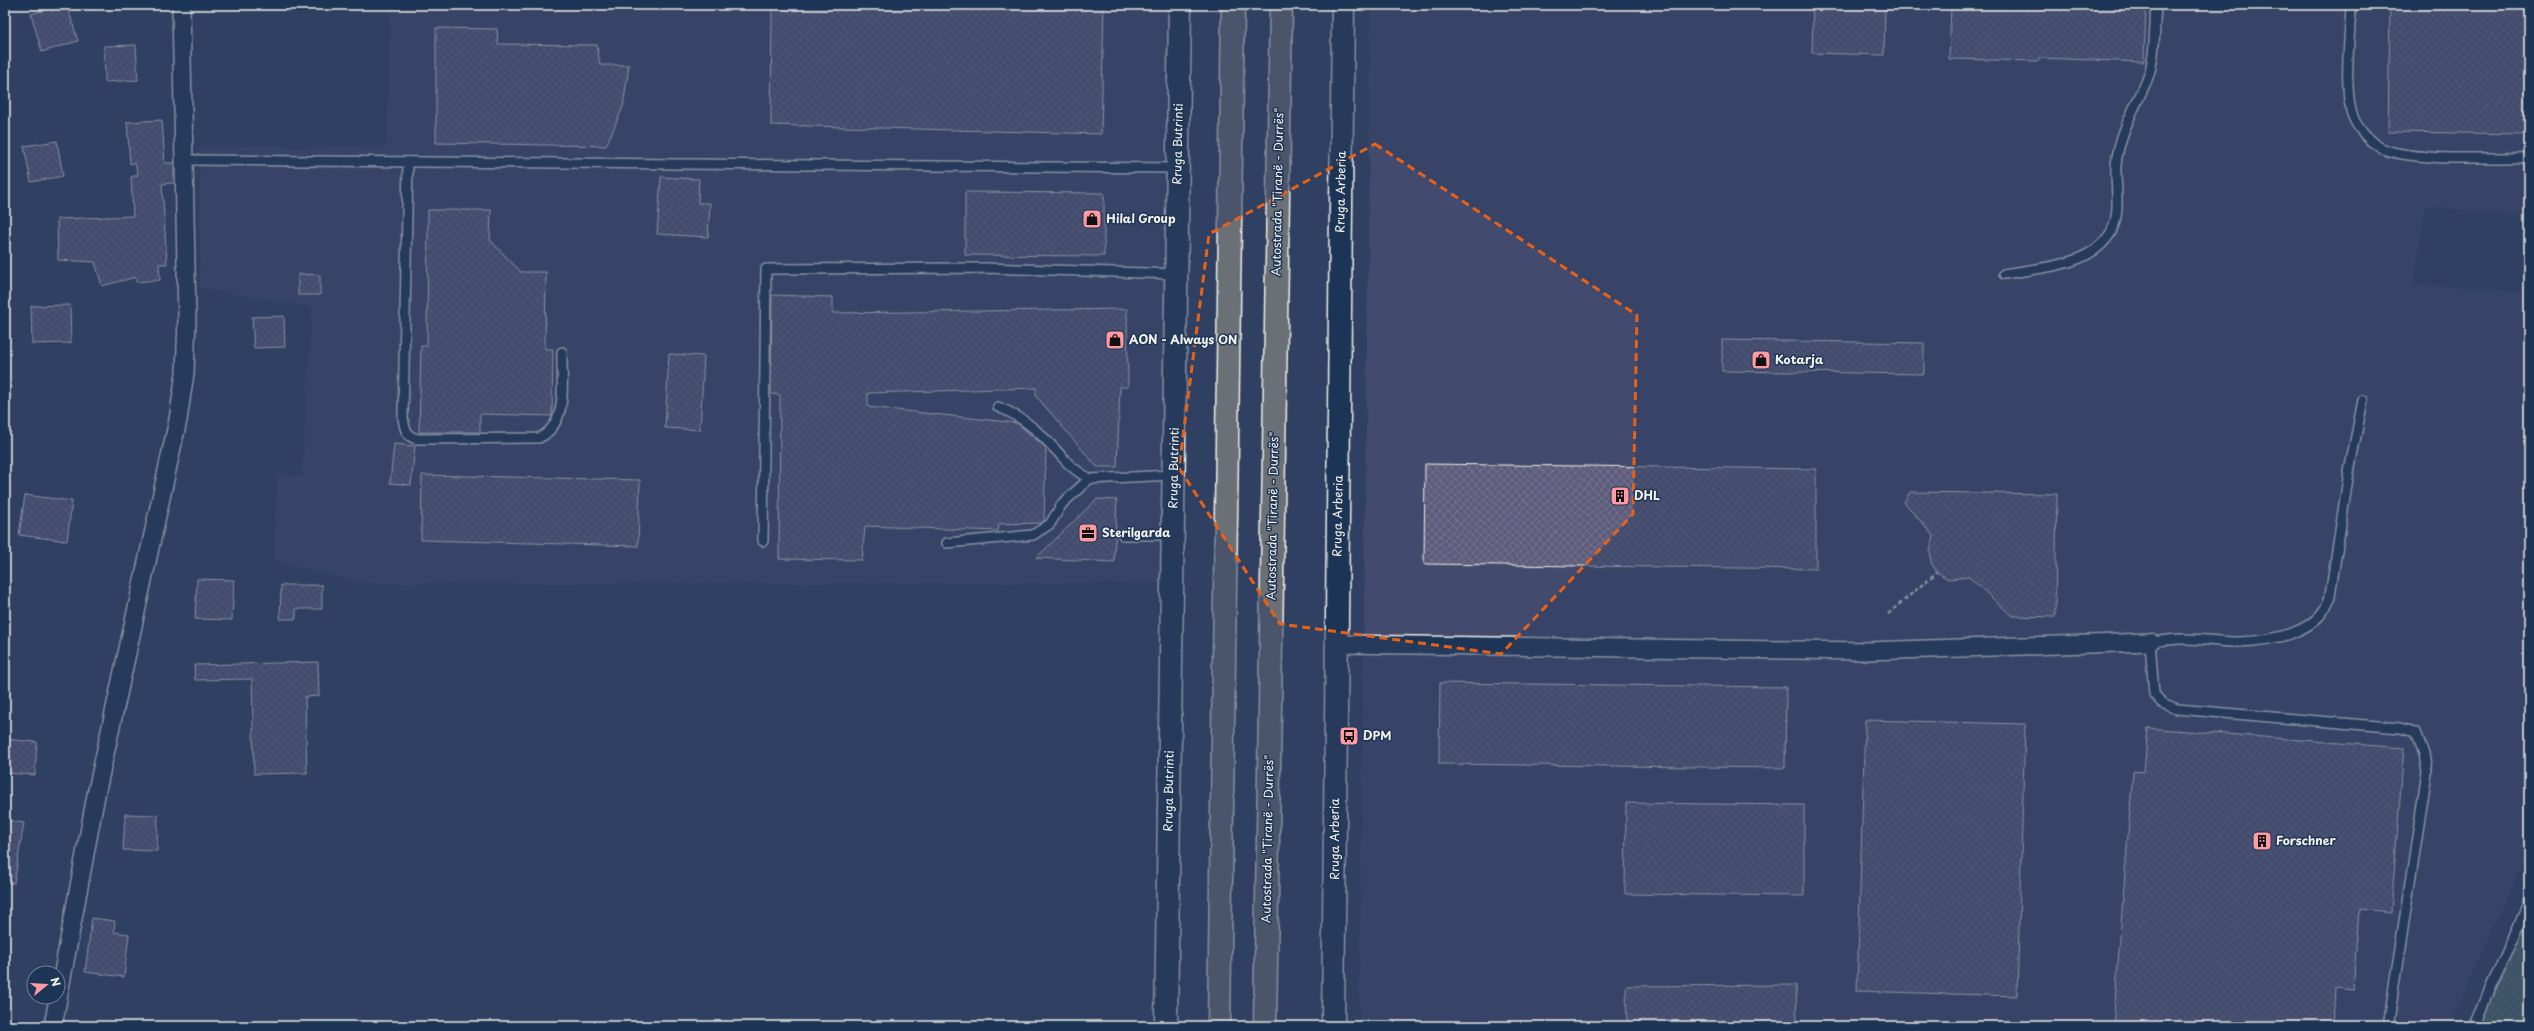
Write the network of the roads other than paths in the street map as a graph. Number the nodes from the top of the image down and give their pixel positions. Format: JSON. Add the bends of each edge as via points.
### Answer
{"nodes":[{"id":1,"x":182,"y":5,"type":"edge"},
{"id":2,"x":1180,"y":5,"type":"edge"},
{"id":3,"x":1233,"y":5,"type":"edge"},
{"id":4,"x":1281,"y":5,"type":"edge"},
{"id":5,"x":1342,"y":5,"type":"edge"},
{"id":6,"x":2156,"y":5,"type":"edge"},
{"id":7,"x":2351,"y":5,"type":"edge"},
{"id":8,"x":2529,"y":158,"type":"edge"},
{"id":9,"x":184,"y":160,"type":"junction"},
{"id":10,"x":408,"y":162,"type":"junction"},
{"id":11,"x":1178,"y":168,"type":"junction"},
{"id":12,"x":1176,"y":274,"type":"junction"},
{"id":13,"x":2004,"y":274,"type":"dead end"},
{"id":14,"x":562,"y":352,"type":"dead end"},
{"id":15,"x":2363,"y":400,"type":"dead end"},
{"id":16,"x":998,"y":407,"type":"dead end"},
{"id":17,"x":1174,"y":474,"type":"junction"},
{"id":18,"x":1089,"y":479,"type":"junction"},
{"id":19,"x":1173,"y":535,"type":"junction"},
{"id":20,"x":1123,"y":536,"type":"dead end"},
{"id":21,"x":763,"y":541,"type":"dead end"},
{"id":22,"x":947,"y":543,"type":"dead end"},
{"id":23,"x":2150,"y":642,"type":"junction"},
{"id":24,"x":1336,"y":644,"type":"junction"},
{"id":25,"x":2529,"y":902,"type":"edge"},
{"id":26,"x":54,"y":1026,"type":"edge"},
{"id":27,"x":1166,"y":1026,"type":"edge"},
{"id":28,"x":1219,"y":1026,"type":"edge"},
{"id":29,"x":1265,"y":1026,"type":"edge"},
{"id":30,"x":1333,"y":1026,"type":"edge"},
{"id":31,"x":2388,"y":1026,"type":"edge"},
{"id":32,"x":2474,"y":1026,"type":"edge"}],
"edges":[{"from":1,"to":9,"type":"street"},
{"from":2,"to":11,"type":"main road","name":"Rruga Butrinti"},
{"from":3,"to":28,"type":"highway"},
{"from":4,"to":29,"type":"highway","name":"Autostrada \"Tiranë - Durrës\""},
{"from":5,"to":24,"type":"main road","name":"Rruga Arberia"},
{"from":6,"to":13,"type":"lane","via":[[2152,61],[2147,79],[2122,134],[2116,164],[2116,219],[2108,238],[2087,256],[2046,267]]},
{"from":7,"to":8,"type":"lane","via":[[2351,112],[2357,125],[2368,138],[2381,148],[2403,154]]},
{"from":9,"to":10,"type":"lane"},
{"from":9,"to":26,"type":"street","via":[[188,319],[181,400],[96,795]]},
{"from":10,"to":11,"type":"lane"},
{"from":10,"to":14,"type":"lane","via":[[403,418],[407,434],[418,439],[544,436],[561,412]]},
{"from":11,"to":12,"type":"main road","name":"Rruga Butrinti"},
{"from":12,"to":17,"type":"main road","name":"Rruga Butrinti"},
{"from":12,"to":21,"type":"lane","via":[[994,268],[766,269]]},
{"from":15,"to":23,"type":"lane","via":[[2330,596],[2319,618],[2303,628],[2265,640],[2238,642],[2182,639]]},
{"from":16,"to":18,"type":"lane","via":[[1017,414],[1054,446],[1066,461]]},
{"from":17,"to":18,"type":"lane"},
{"from":17,"to":19,"type":"main road","name":"Rruga Butrinti"},
{"from":18,"to":22,"type":"lane","via":[[1062,504],[1050,524],[1033,535]]},
{"from":19,"to":20,"type":"lane"},
{"from":19,"to":27,"type":"main road","name":"Rruga Butrinti"},
{"from":23,"to":24,"type":"street","via":[[1866,651]]},
{"from":23,"to":31,"type":"lane","via":[[2154,694],[2162,703],[2178,709],[2400,728],[2416,732],[2427,772]]},
{"from":24,"to":30,"type":"main road","name":"Rruga Arberia"},
{"from":25,"to":32,"type":"lane"}]}
